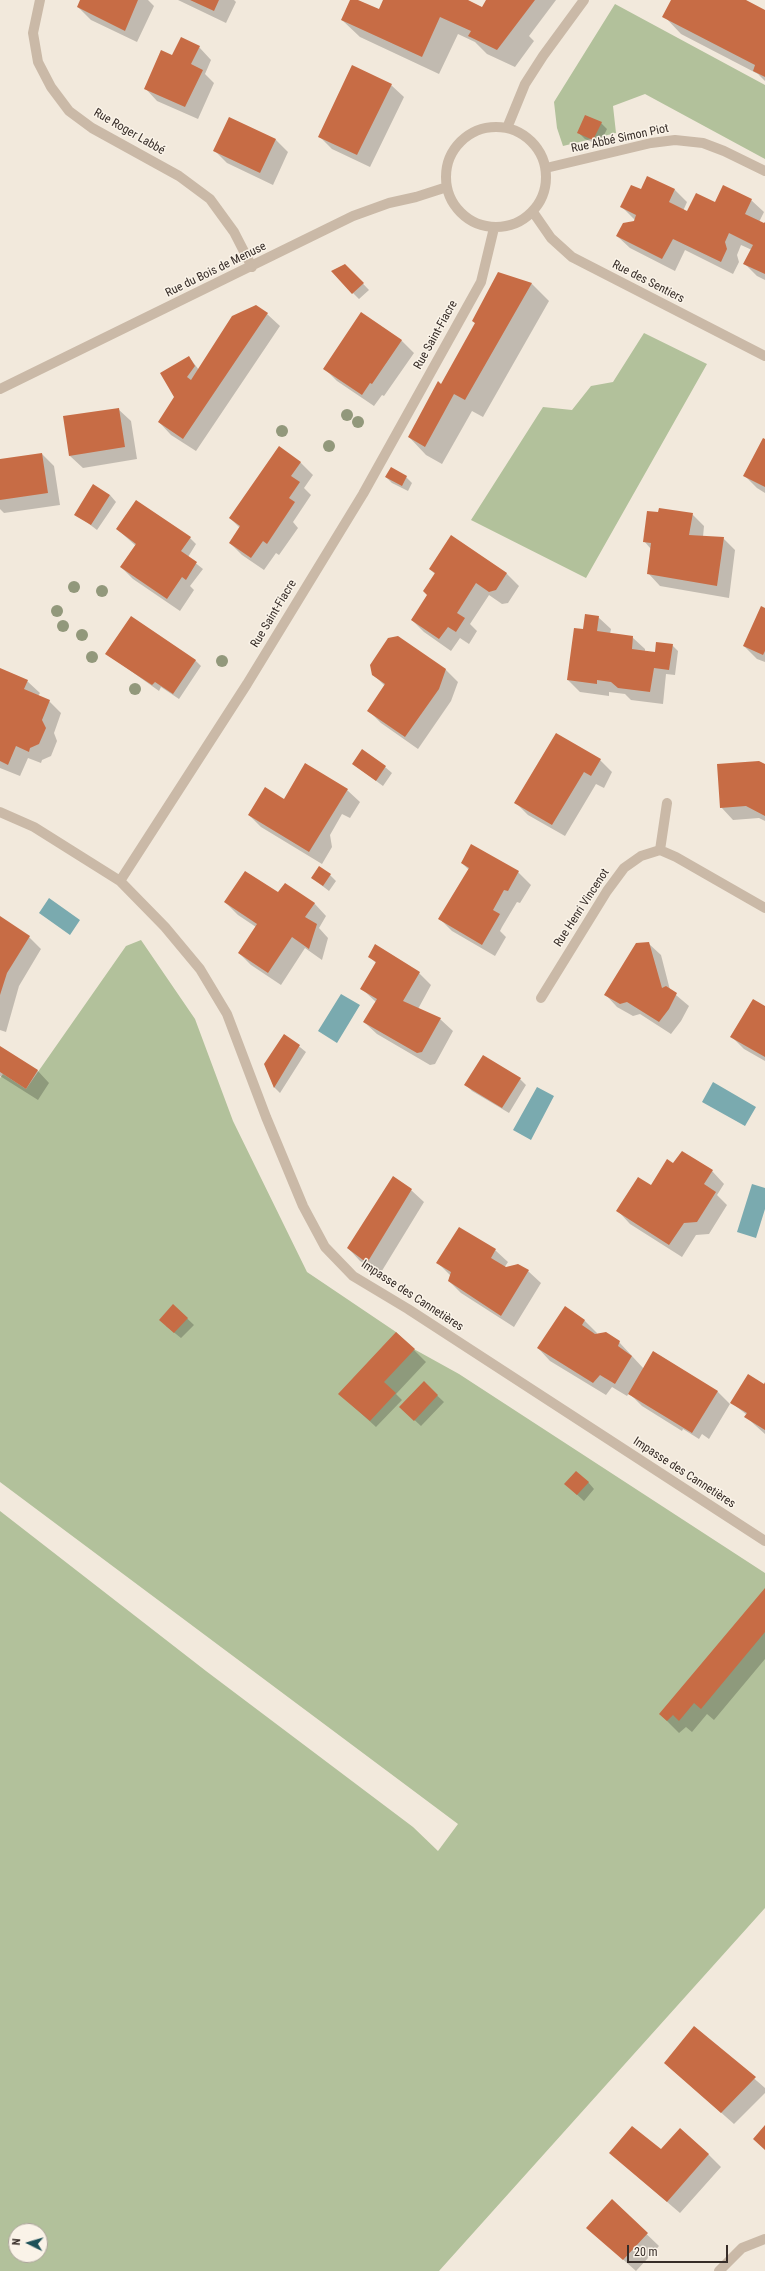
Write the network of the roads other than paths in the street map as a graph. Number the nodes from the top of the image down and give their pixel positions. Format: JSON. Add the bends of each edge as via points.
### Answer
{"nodes":[{"id":1,"x":40,"y":0,"type":"edge"},
{"id":2,"x":584,"y":0,"type":"edge"},
{"id":3,"x":507,"y":128,"type":"junction"},
{"id":4,"x":546,"y":168,"type":"junction"},
{"id":5,"x":765,"y":171,"type":"edge"},
{"id":6,"x":447,"y":187,"type":"junction"},
{"id":7,"x":533,"y":212,"type":"junction"},
{"id":8,"x":494,"y":228,"type":"junction"},
{"id":9,"x":252,"y":267,"type":"junction"},
{"id":10,"x":765,"y":356,"type":"edge"},
{"id":11,"x":0,"y":389,"type":"edge"},
{"id":12,"x":667,"y":803,"type":"dead end"},
{"id":13,"x":0,"y":812,"type":"edge"},
{"id":14,"x":660,"y":850,"type":"junction"},
{"id":15,"x":120,"y":881,"type":"junction"},
{"id":16,"x":765,"y":908,"type":"edge"},
{"id":17,"x":541,"y":998,"type":"dead end"},
{"id":18,"x":765,"y":1541,"type":"edge"},
{"id":19,"x":765,"y":2239,"type":"edge"},
{"id":20,"x":718,"y":2271,"type":"edge"}],
"edges":[{"from":1,"to":9,"type":"street","name":"Rue Roger Labbé","via":[[33,33],[38,62],[51,87],[69,111],[92,128],[179,176],[210,199],[234,232]]},
{"from":2,"to":3,"type":"street","via":[[542,56],[525,84]]},
{"from":3,"to":4,"type":"street","via":[[526,137],[538,149]]},
{"from":3,"to":6,"type":"street","via":[[495,127],[471,133],[455,149],[448,166]]},
{"from":4,"to":5,"type":"street","name":"Rue Abbé Simon Piot","via":[[651,143],[675,140],[703,143],[724,150]]},
{"from":4,"to":7,"type":"street","via":[[545,193]]},
{"from":6,"to":8,"type":"street","via":[[459,212],[476,223]]},
{"from":6,"to":9,"type":"street","name":"Rue du Bois de Menuse","via":[[353,216]]},
{"from":7,"to":8,"type":"street","via":[[508,227]]},
{"from":7,"to":10,"type":"street","name":"Rue des Sentiers","via":[[551,238],[572,257]]},
{"from":8,"to":15,"type":"street","name":"Rue Saint-Fiacre","via":[[481,282],[363,494],[247,684]]},
{"from":9,"to":11,"type":"street","name":"Rue du Bois de Menuse"},
{"from":12,"to":14,"type":"street"},
{"from":13,"to":15,"type":"street","via":[[34,827]]},
{"from":14,"to":16,"type":"street"},
{"from":14,"to":17,"type":"street","name":"Rue Henri Vincenot","via":[[641,856],[624,868]]},
{"from":15,"to":18,"type":"street","name":"Impasse des Cannetières","via":[[165,926],[200,968],[227,1014],[266,1118],[303,1206],[326,1246],[353,1276],[408,1308]]},
{"from":19,"to":20,"type":"street","via":[[742,2248]]}]}
